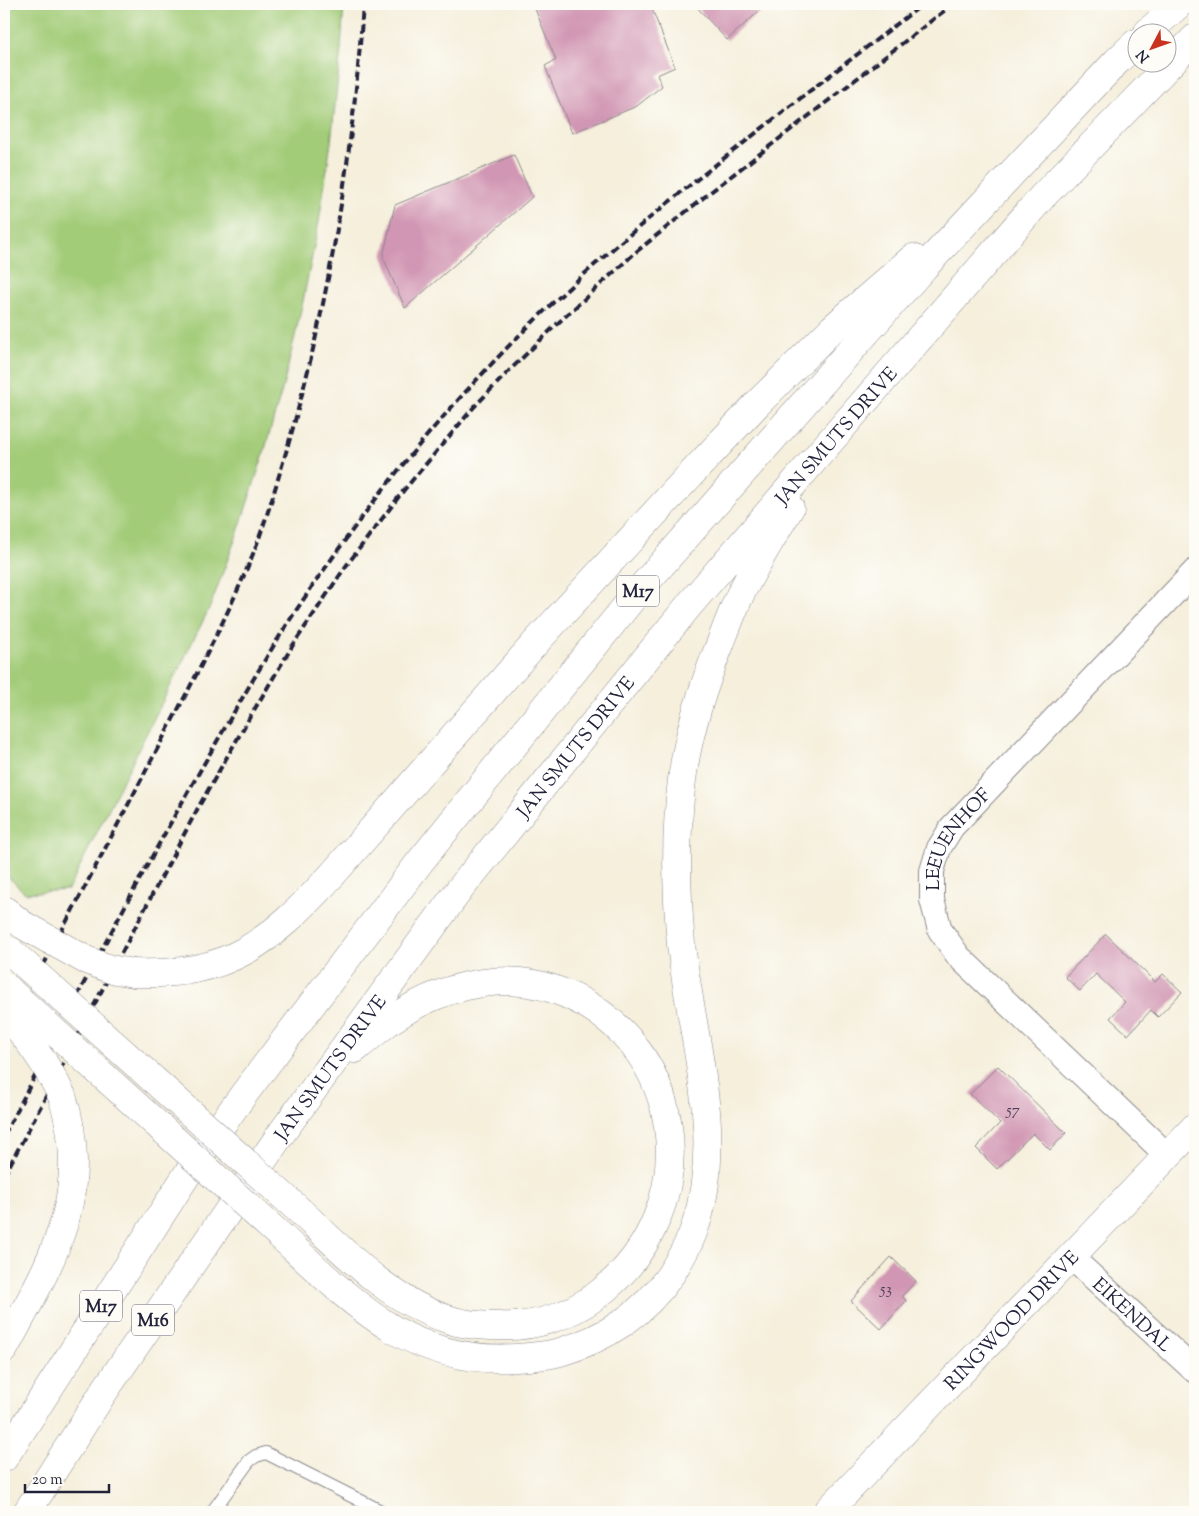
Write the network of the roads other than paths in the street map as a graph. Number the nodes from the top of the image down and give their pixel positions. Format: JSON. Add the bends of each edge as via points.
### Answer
{"nodes":[{"id":1,"x":1179,"y":4,"type":"edge"},
{"id":2,"x":1159,"y":22,"type":"edge"},
{"id":3,"x":1195,"y":38,"type":"edge"},
{"id":4,"x":1126,"y":53,"type":"edge"},
{"id":5,"x":1007,"y":179,"type":"junction"},
{"id":6,"x":826,"y":446,"type":"junction"},
{"id":7,"x":1195,"y":571,"type":"edge"},
{"id":8,"x":13,"y":918,"type":"edge"},
{"id":9,"x":7,"y":949,"type":"edge"},
{"id":10,"x":4,"y":986,"type":"edge"},
{"id":11,"x":4,"y":1011,"type":"edge"},
{"id":12,"x":1195,"y":1127,"type":"edge"},
{"id":13,"x":283,"y":1130,"type":"junction"},
{"id":14,"x":1168,"y":1156,"type":"junction"},
{"id":15,"x":1071,"y":1257,"type":"junction"},
{"id":16,"x":4,"y":1349,"type":"edge"},
{"id":17,"x":1195,"y":1371,"type":"edge"},
{"id":18,"x":4,"y":1458,"type":"edge"},
{"id":19,"x":829,"y":1511,"type":"edge"},
{"id":20,"x":27,"y":1512,"type":"edge"},
{"id":21,"x":212,"y":1512,"type":"edge"},
{"id":22,"x":384,"y":1512,"type":"edge"}],
"edges":[{"from":1,"to":2,"type":"main road"},
{"from":3,"to":6,"type":"main road","name":"JAN SMUTS DRIVE","number":"M17","via":[[1042,197]]},
{"from":4,"to":5,"type":"main road","number":"M17"},
{"from":5,"to":8,"type":"main road","bridge":true,"via":[[839,322],[757,404],[538,640],[332,875],[285,923],[248,950],[225,961],[201,968],[155,974],[110,969],[86,960]]},
{"from":5,"to":18,"type":"main road","number":"M17","via":[[912,280],[640,589],[419,863],[199,1156]]},
{"from":6,"to":10,"type":"main road","bridge":true,"via":[[739,596],[711,666],[690,737],[682,777],[676,855],[683,954],[707,1112],[707,1172],[696,1225],[688,1244],[666,1281],[634,1314],[576,1346],[530,1357],[485,1359],[449,1353],[401,1334],[360,1307],[333,1284]]},
{"from":6,"to":13,"type":"main road","name":"JAN SMUTS DRIVE","number":"M17","via":[[690,604],[460,889]]},
{"from":7,"to":14,"type":"street","name":"LEEUENHOF","via":[[952,827],[939,848],[932,871],[932,900],[940,930],[959,957]]},
{"from":9,"to":13,"type":"main road","bridge":true,"via":[[382,1284],[447,1319],[465,1324],[512,1327],[534,1324],[571,1311],[592,1299],[629,1266],[643,1246],[655,1224],[668,1177],[669,1128],[664,1104],[645,1062],[633,1045],[619,1029],[582,1000],[541,985],[512,981],[489,982],[435,995],[393,1018],[353,1051]]},
{"from":11,"to":16,"type":"main road","bridge":true,"via":[[35,1049],[62,1096],[73,1150],[68,1212],[59,1240]]},
{"from":12,"to":14,"type":"main road","name":"RINGWOOD DRIVE"},
{"from":13,"to":20,"type":"main road","name":"JAN SMUTS DRIVE","number":"M16","via":[[103,1393]]},
{"from":14,"to":15,"type":"main road","name":"RINGWOOD DRIVE"},
{"from":15,"to":17,"type":"street","name":"EIKENDAL"},
{"from":15,"to":19,"type":"main road","name":"RINGWOOD DRIVE"},
{"from":21,"to":22,"type":"lane","via":[[249,1461],[266,1453]]}]}
